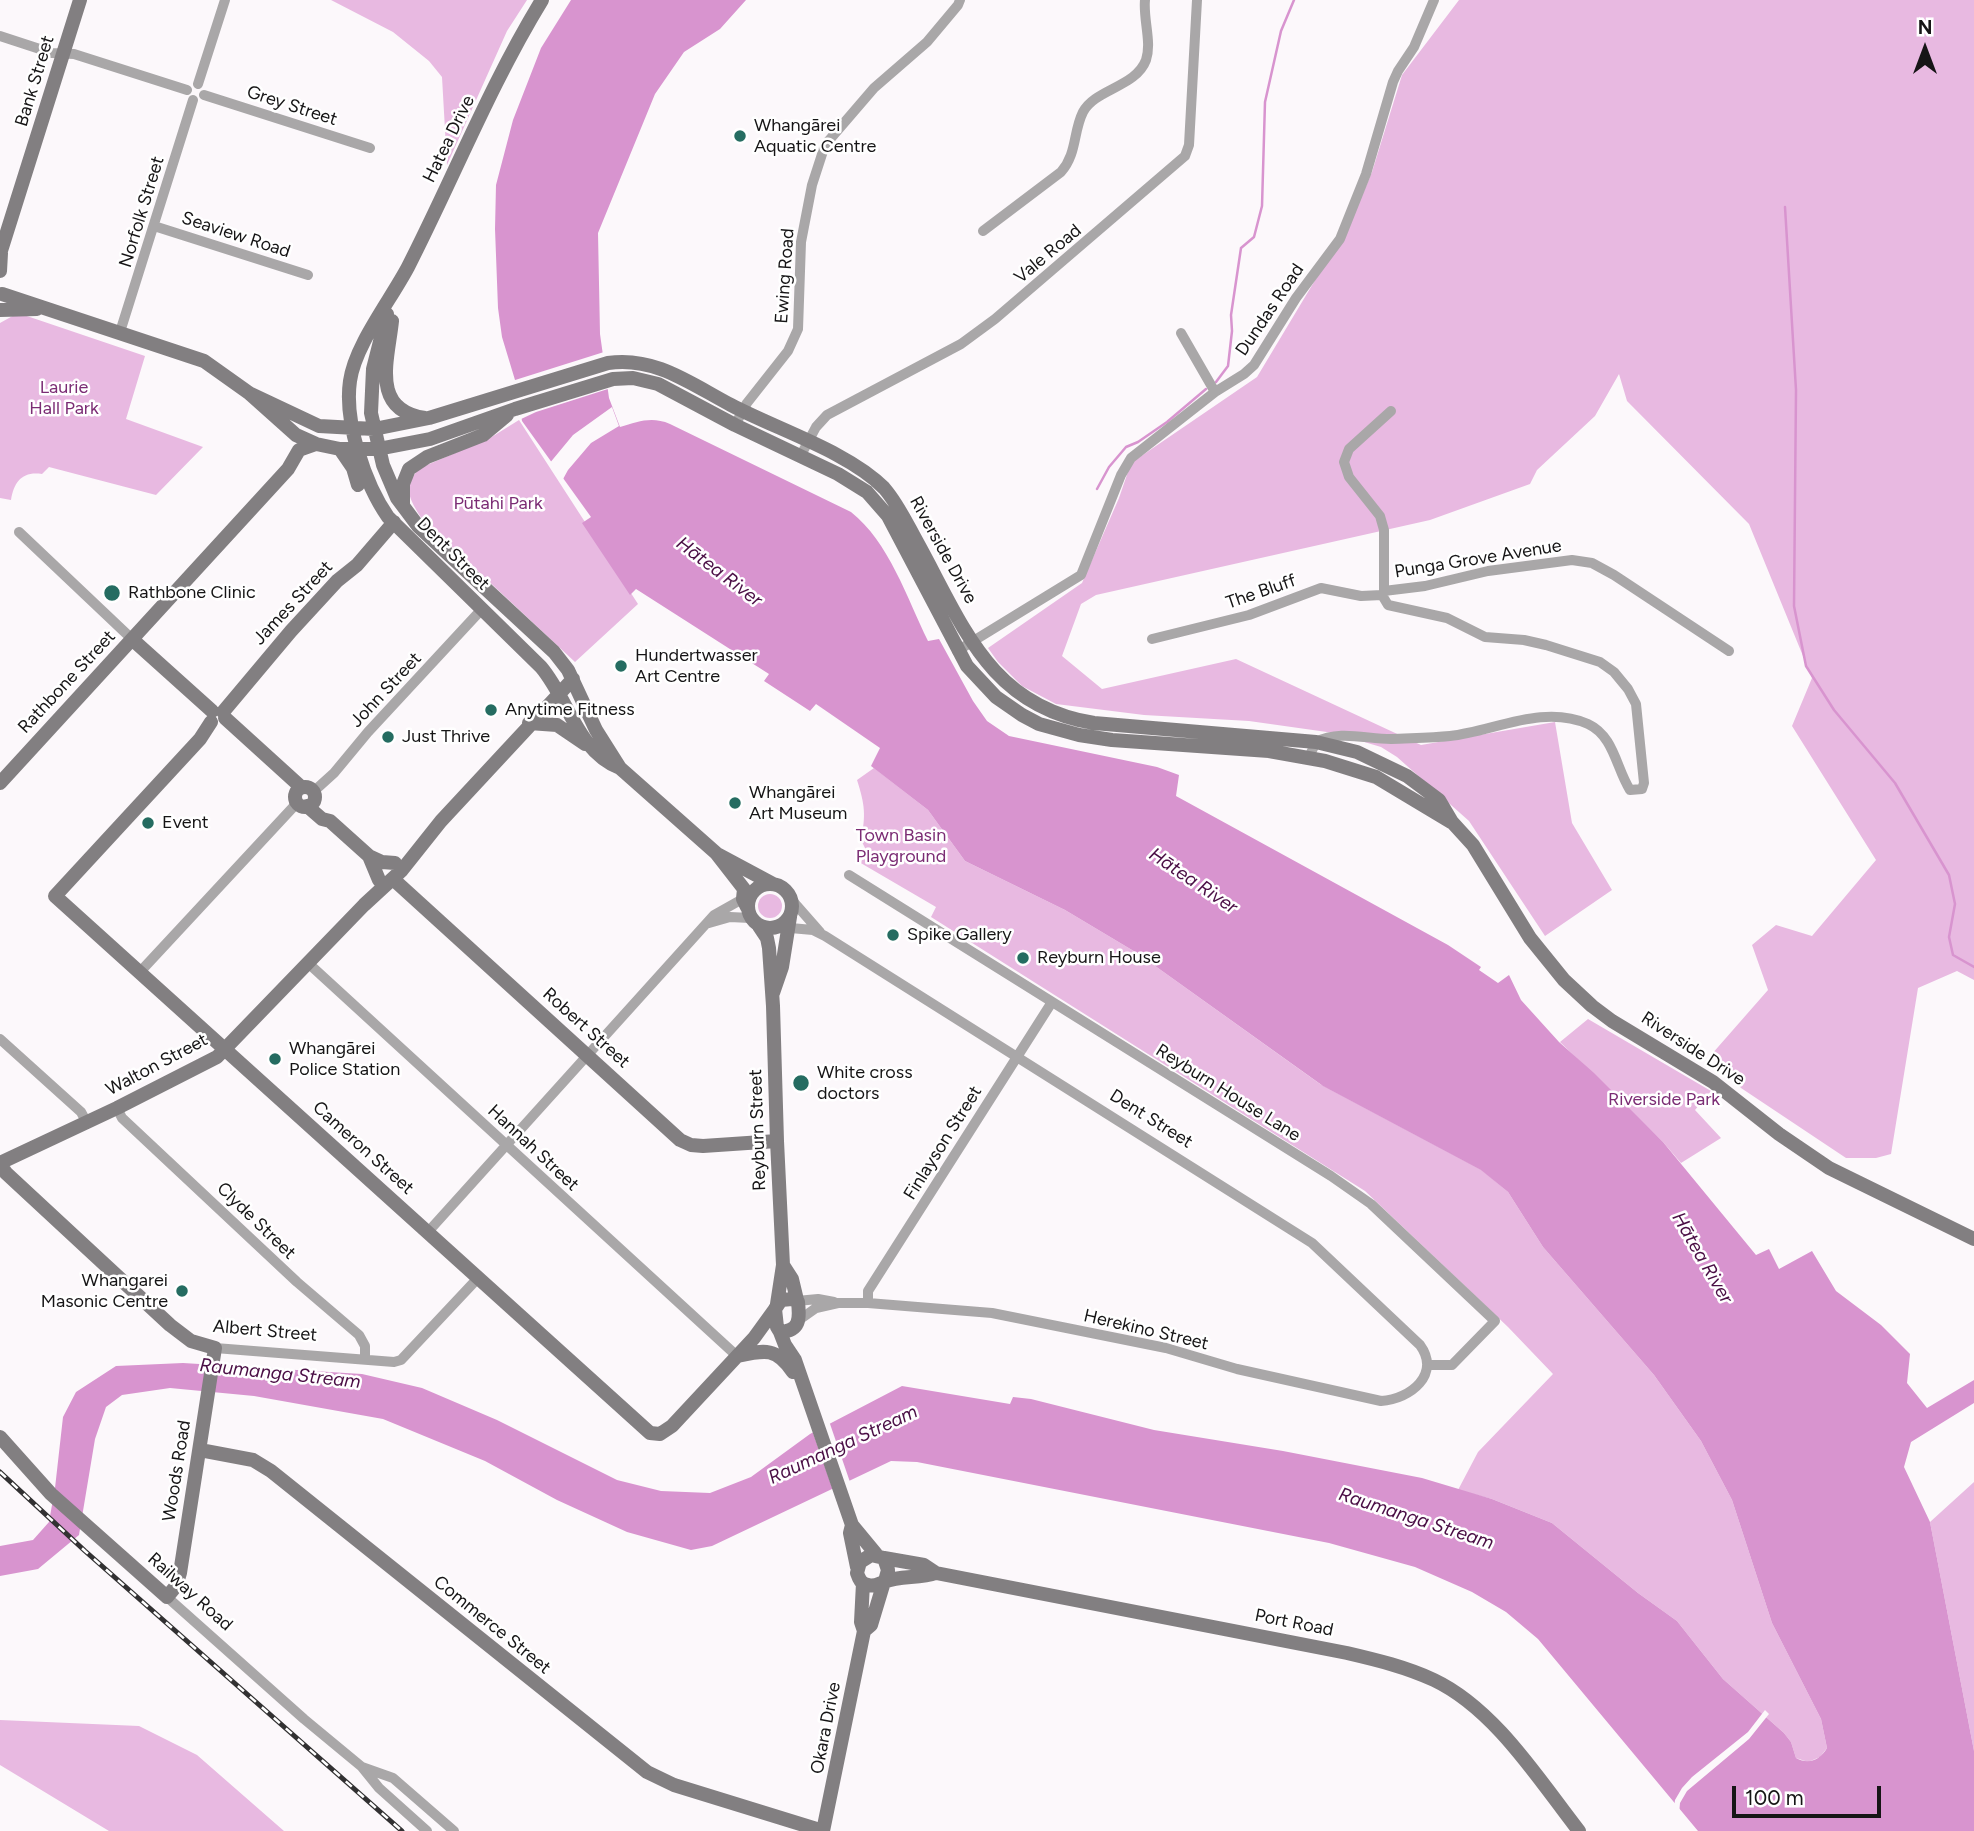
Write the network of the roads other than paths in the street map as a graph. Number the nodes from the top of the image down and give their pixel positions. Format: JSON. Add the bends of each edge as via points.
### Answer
{"nodes":[{"id":1,"x":80,"y":0,"type":"edge"},
{"id":2,"x":225,"y":0,"type":"edge"},
{"id":3,"x":542,"y":0,"type":"edge"},
{"id":4,"x":960,"y":0,"type":"edge"},
{"id":5,"x":1145,"y":0,"type":"edge"},
{"id":6,"x":1197,"y":0,"type":"edge"},
{"id":7,"x":1434,"y":0,"type":"edge"},
{"id":8,"x":0,"y":36,"type":"edge"},
{"id":9,"x":63,"y":54,"type":"junction"},
{"id":10,"x":198,"y":84,"type":"junction"},
{"id":11,"x":187,"y":90,"type":"junction"},
{"id":12,"x":204,"y":95,"type":"junction"},
{"id":13,"x":193,"y":100,"type":"junction"},
{"id":14,"x":370,"y":148,"type":"dead end"},
{"id":15,"x":154,"y":226,"type":"junction"},
{"id":16,"x":983,"y":231,"type":"dead end"},
{"id":17,"x":0,"y":253,"type":"edge"},
{"id":18,"x":0,"y":271,"type":"edge"},
{"id":19,"x":308,"y":275,"type":"dead end"},
{"id":20,"x":393,"y":296,"type":"junction"},
{"id":21,"x":0,"y":301,"type":"edge"},
{"id":22,"x":120,"y":332,"type":"junction"},
{"id":23,"x":1181,"y":333,"type":"dead end"},
{"id":24,"x":249,"y":393,"type":"junction"},
{"id":25,"x":1215,"y":393,"type":"junction"},
{"id":26,"x":512,"y":410,"type":"junction"},
{"id":27,"x":1391,"y":411,"type":"dead end"},
{"id":28,"x":429,"y":418,"type":"junction"},
{"id":29,"x":739,"y":418,"type":"junction"},
{"id":30,"x":288,"y":429,"type":"junction"},
{"id":31,"x":374,"y":429,"type":"junction"},
{"id":32,"x":354,"y":430,"type":"junction"},
{"id":33,"x":316,"y":444,"type":"junction"},
{"id":34,"x":340,"y":449,"type":"junction"},
{"id":35,"x":378,"y":449,"type":"junction"},
{"id":36,"x":804,"y":449,"type":"junction"},
{"id":37,"x":358,"y":450,"type":"junction"},
{"id":38,"x":275,"y":482,"type":"junction"},
{"id":39,"x":403,"y":507,"type":"junction"},
{"id":40,"x":394,"y":522,"type":"junction"},
{"id":41,"x":19,"y":532,"type":"dead end"},
{"id":42,"x":1383,"y":593,"type":"junction"},
{"id":43,"x":482,"y":609,"type":"junction"},
{"id":44,"x":1152,"y":639,"type":"dead end"},
{"id":45,"x":133,"y":640,"type":"junction"},
{"id":46,"x":973,"y":643,"type":"junction"},
{"id":47,"x":957,"y":651,"type":"junction"},
{"id":48,"x":1729,"y":651,"type":"dead end"},
{"id":49,"x":573,"y":679,"type":"junction"},
{"id":50,"x":558,"y":693,"type":"junction"},
{"id":51,"x":218,"y":717,"type":"junction"},
{"id":52,"x":529,"y":723,"type":"junction"},
{"id":53,"x":1317,"y":742,"type":"junction"},
{"id":54,"x":594,"y":750,"type":"junction"},
{"id":55,"x":1309,"y":757,"type":"junction"},
{"id":56,"x":620,"y":768,"type":"junction"},
{"id":57,"x":0,"y":783,"type":"edge"},
{"id":58,"x":305,"y":797,"type":"junction"},
{"id":59,"x":1452,"y":822,"type":"junction"},
{"id":60,"x":416,"y":849,"type":"junction"},
{"id":61,"x":716,"y":853,"type":"junction"},
{"id":62,"x":369,"y":856,"type":"junction"},
{"id":63,"x":395,"y":863,"type":"junction"},
{"id":64,"x":849,"y":876,"type":"dead end"},
{"id":65,"x":386,"y":880,"type":"junction"},
{"id":66,"x":774,"y":884,"type":"junction"},
{"id":67,"x":55,"y":896,"type":"joint"},
{"id":68,"x":791,"y":899,"type":"junction"},
{"id":69,"x":750,"y":909,"type":"junction"},
{"id":70,"x":709,"y":923,"type":"junction"},
{"id":71,"x":786,"y":924,"type":"junction"},
{"id":72,"x":825,"y":936,"type":"junction"},
{"id":73,"x":308,"y":963,"type":"junction"},
{"id":74,"x":139,"y":972,"type":"junction"},
{"id":75,"x":772,"y":995,"type":"junction"},
{"id":76,"x":1052,"y":1002,"type":"junction"},
{"id":77,"x":0,"y":1039,"type":"edge"},
{"id":78,"x":225,"y":1050,"type":"junction"},
{"id":79,"x":587,"y":1056,"type":"junction"},
{"id":80,"x":1017,"y":1058,"type":"junction"},
{"id":81,"x":117,"y":1108,"type":"junction"},
{"id":82,"x":87,"y":1123,"type":"junction"},
{"id":83,"x":776,"y":1141,"type":"junction"},
{"id":84,"x":506,"y":1144,"type":"junction"},
{"id":85,"x":0,"y":1164,"type":"edge"},
{"id":86,"x":427,"y":1233,"type":"junction"},
{"id":87,"x":1974,"y":1239,"type":"edge"},
{"id":88,"x":783,"y":1265,"type":"junction"},
{"id":89,"x":478,"y":1278,"type":"junction"},
{"id":90,"x":797,"y":1300,"type":"junction"},
{"id":91,"x":838,"y":1303,"type":"junction"},
{"id":92,"x":868,"y":1303,"type":"junction"},
{"id":93,"x":776,"y":1306,"type":"junction"},
{"id":94,"x":798,"y":1321,"type":"junction"},
{"id":95,"x":780,"y":1331,"type":"junction"},
{"id":96,"x":215,"y":1348,"type":"junction"},
{"id":97,"x":737,"y":1356,"type":"junction"},
{"id":98,"x":365,"y":1359,"type":"junction"},
{"id":99,"x":794,"y":1360,"type":"junction"},
{"id":100,"x":1428,"y":1365,"type":"junction"},
{"id":101,"x":808,"y":1396,"type":"junction"},
{"id":102,"x":0,"y":1437,"type":"edge"},
{"id":103,"x":200,"y":1450,"type":"junction"},
{"id":104,"x":852,"y":1525,"type":"junction"},
{"id":105,"x":880,"y":1556,"type":"junction"},
{"id":106,"x":857,"y":1567,"type":"junction"},
{"id":107,"x":936,"y":1573,"type":"junction"},
{"id":108,"x":885,"y":1582,"type":"junction"},
{"id":109,"x":863,"y":1583,"type":"junction"},
{"id":110,"x":167,"y":1597,"type":"junction"},
{"id":111,"x":864,"y":1632,"type":"junction"},
{"id":112,"x":362,"y":1767,"type":"junction"},
{"id":113,"x":770,"y":1816,"type":"junction"},
{"id":114,"x":427,"y":1831,"type":"edge"},
{"id":115,"x":454,"y":1831,"type":"edge"},
{"id":116,"x":777,"y":1831,"type":"edge"},
{"id":117,"x":823,"y":1831,"type":"edge"},
{"id":118,"x":1580,"y":1831,"type":"edge"}],
"edges":[{"from":1,"to":9,"type":"main road","name":"Bank Street"},
{"from":2,"to":10,"type":"street"},
{"from":3,"to":20,"type":"main road","name":"Hatea Drive"},
{"from":4,"to":29,"type":"street","name":"Ewing Road","via":[[927,41],[874,88],[825,145],[801,242],[798,329],[788,351]]},
{"from":5,"to":16,"type":"street","via":[[1147,46],[1140,70],[1084,111],[1068,164]]},
{"from":6,"to":36,"type":"street","name":"Vale Road","via":[[1185,156],[995,319],[961,344],[827,415]]},
{"from":7,"to":25,"type":"street","name":"Dundas Road","via":[[1398,71],[1340,239],[1254,365]]},
{"from":8,"to":9,"type":"street"},
{"from":9,"to":11,"type":"street"},
{"from":9,"to":17,"type":"main road","name":"Bank Street"},
{"from":10,"to":11,"type":"street"},
{"from":10,"to":12,"type":"street"},
{"from":11,"to":13,"type":"street"},
{"from":12,"to":13,"type":"street"},
{"from":12,"to":14,"type":"street","name":"Grey Street"},
{"from":13,"to":15,"type":"street","name":"Norfolk Street"},
{"from":15,"to":19,"type":"street","name":"Seaview Road"},
{"from":15,"to":22,"type":"street","name":"Norfolk Street"},
{"from":17,"to":18,"type":"main road","name":"Bank Street"},
{"from":20,"to":28,"type":"main road","via":[[388,394],[400,409]]},
{"from":20,"to":31,"type":"main road","name":"Hatea Drive","via":[[373,369],[370,402]]},
{"from":20,"to":32,"type":"main road","name":"Hatea Drive","via":[[360,348],[351,373]]},
{"from":21,"to":22,"type":"main road"},
{"from":22,"to":24,"type":"main road","via":[[204,362]]},
{"from":23,"to":25,"type":"street"},
{"from":24,"to":30,"type":"main road"},
{"from":24,"to":32,"type":"main road","via":[[318,426]]},
{"from":25,"to":46,"type":"street","name":"Dundas Road","via":[[1131,458],[1081,575]]},
{"from":26,"to":29,"type":"main road","name":"Riverside Drive","via":[[633,377],[659,383]]},
{"from":26,"to":35,"type":"main road","name":"Riverside Drive","via":[[430,439]]},
{"from":26,"to":39,"type":"main road","via":[[483,435],[427,457],[410,469],[403,484]]},
{"from":27,"to":42,"type":"street","via":[[1349,449],[1344,462],[1349,477],[1380,516]]},
{"from":28,"to":29,"type":"main road","name":"Riverside Drive","via":[[608,363],[634,361],[649,363]]},
{"from":28,"to":31,"type":"main road","name":"Riverside Drive"},
{"from":29,"to":36,"type":"main road","name":"Riverside Drive"},
{"from":30,"to":33,"type":"main road"},
{"from":30,"to":38,"type":"main road","name":"Rathbone Street","via":[[286,455]]},
{"from":31,"to":32,"type":"main road","name":"Riverside Drive"},
{"from":31,"to":35,"type":"main road","name":"Dent Street"},
{"from":32,"to":37,"type":"main road","name":"Dent Street"},
{"from":33,"to":34,"type":"main road"},
{"from":33,"to":38,"type":"main road","name":"Rathbone Street","via":[[299,450]]},
{"from":34,"to":37,"type":"main road"},
{"from":34,"to":40,"type":"main road","via":[[366,501]]},
{"from":35,"to":37,"type":"main road","name":"Riverside Drive"},
{"from":35,"to":39,"type":"main road","name":"Dent Street"},
{"from":36,"to":46,"type":"main road","name":"Riverside Drive","via":[[861,470],[889,495]]},
{"from":36,"to":47,"type":"main road","name":"Riverside Drive","via":[[884,510]]},
{"from":37,"to":40,"type":"main road","name":"Dent Street","via":[[376,500]]},
{"from":38,"to":45,"type":"main road","name":"Rathbone Street"},
{"from":39,"to":49,"type":"main road","name":"Dent Street","via":[[554,652]]},
{"from":40,"to":43,"type":"main road","name":"Dent Street"},
{"from":40,"to":51,"type":"main road","name":"James Street"},
{"from":41,"to":45,"type":"street","name":"Robert Street"},
{"from":42,"to":44,"type":"street","name":"The Bluff","via":[[1361,596],[1321,588],[1250,615]]},
{"from":42,"to":48,"type":"street","name":"Punga Grove Avenue","via":[[1488,571],[1572,560],[1591,563]]},
{"from":42,"to":53,"type":"street","name":"Punga Grove Avenue","via":[[1388,605],[1447,618],[1485,637],[1546,645],[1600,662],[1614,672],[1636,704],[1642,789],[1630,790],[1600,732],[1573,720],[1519,720],[1451,736],[1378,739],[1337,735]]},
{"from":43,"to":50,"type":"main road","name":"Dent Street","via":[[541,667]]},
{"from":43,"to":58,"type":"street","name":"John Street","via":[[334,773]]},
{"from":45,"to":51,"type":"main road","name":"Robert Street"},
{"from":45,"to":57,"type":"main road","name":"Rathbone Street"},
{"from":46,"to":47,"type":"street","name":"Dundas Road"},
{"from":46,"to":53,"type":"main road","name":"Riverside Drive","via":[[1005,683],[1065,717],[1113,726]]},
{"from":47,"to":55,"type":"main road","name":"Riverside Drive","via":[[996,698],[1022,715],[1060,730],[1112,740]]},
{"from":49,"to":50,"type":"main road","name":"Walton Street"},
{"from":49,"to":56,"type":"main road","name":"Dent Street"},
{"from":50,"to":52,"type":"main road","name":"Walton Street"},
{"from":50,"to":54,"type":"main road","name":"Dent Street"},
{"from":51,"to":58,"type":"main road","name":"Robert Street"},
{"from":51,"to":67,"type":"main road","name":"James Street"},
{"from":52,"to":54,"type":"main road","via":[[557,725]]},
{"from":52,"to":60,"type":"main road","name":"Walton Street"},
{"from":53,"to":55,"type":"street"},
{"from":53,"to":59,"type":"main road","name":"Riverside Drive","via":[[1357,752],[1407,776],[1439,800]]},
{"from":54,"to":56,"type":"main road","name":"Dent Street"},
{"from":55,"to":59,"type":"main road","name":"Riverside Drive","via":[[1376,777]]},
{"from":56,"to":61,"type":"main road","name":"Dent Street"},
{"from":58,"to":62,"type":"main road","name":"Robert Street","via":[[327,812],[330,821]]},
{"from":58,"to":74,"type":"street","name":"John Street"},
{"from":59,"to":87,"type":"main road","name":"Riverside Drive","via":[[1473,845],[1530,938],[1592,1006],[1713,1082],[1829,1168]]},
{"from":60,"to":63,"type":"main road","name":"Walton Street"},
{"from":60,"to":65,"type":"main road","name":"Walton Street","via":[[407,865]]},
{"from":61,"to":66,"type":"main road","name":"Dent Street"},
{"from":61,"to":69,"type":"main road","name":"Dent Street","via":[[744,889]]},
{"from":62,"to":63,"type":"main road","name":"Robert Street"},
{"from":62,"to":65,"type":"main road","name":"Robert Street"},
{"from":63,"to":65,"type":"main road","name":"Walton Street"},
{"from":64,"to":76,"type":"street","name":"Reyburn House Lane"},
{"from":65,"to":73,"type":"main road","name":"Walton Street","via":[[371,889],[364,905]]},
{"from":65,"to":79,"type":"main road","name":"Robert Street"},
{"from":66,"to":68,"type":"main road"},
{"from":66,"to":69,"type":"main road","via":[[760,886]]},
{"from":67,"to":74,"type":"main road","name":"Cameron Street"},
{"from":68,"to":71,"type":"main road"},
{"from":68,"to":72,"type":"street","name":"Dent Street"},
{"from":69,"to":70,"type":"street"},
{"from":69,"to":70,"type":"street","via":[[719,911]]},
{"from":69,"to":71,"type":"main road","via":[[769,929]]},
{"from":69,"to":75,"type":"main road","name":"Reyburn Street","via":[[767,938]]},
{"from":70,"to":79,"type":"street"},
{"from":71,"to":72,"type":"street","name":"Dent Street"},
{"from":71,"to":75,"type":"main road","name":"Reyburn Street","via":[[782,967]]},
{"from":72,"to":80,"type":"street","name":"Dent Street"},
{"from":73,"to":78,"type":"main road","name":"Walton Street"},
{"from":73,"to":84,"type":"street","name":"Hannah Street"},
{"from":74,"to":78,"type":"main road","name":"Cameron Street"},
{"from":75,"to":83,"type":"main road","name":"Reyburn Street"},
{"from":76,"to":80,"type":"street","name":"Finlayson Street"},
{"from":76,"to":100,"type":"street","name":"Reyburn House Lane","via":[[1357,1193],[1495,1321],[1452,1365]]},
{"from":77,"to":82,"type":"street","via":[[81,1112]]},
{"from":78,"to":81,"type":"main road","name":"Walton Street"},
{"from":78,"to":86,"type":"main road","name":"Cameron Street"},
{"from":79,"to":83,"type":"main road","name":"Robert Street","via":[[685,1143]]},
{"from":79,"to":84,"type":"street"},
{"from":80,"to":92,"type":"street","name":"Finlayson Street","via":[[868,1291]]},
{"from":80,"to":100,"type":"street","name":"Dent Street","via":[[1312,1243],[1420,1345]]},
{"from":81,"to":82,"type":"main road","name":"Walton Street"},
{"from":81,"to":98,"type":"street","name":"Clyde Street","via":[[122,1118],[359,1335]]},
{"from":82,"to":85,"type":"main road","name":"Walton Street"},
{"from":83,"to":88,"type":"main road","name":"Reyburn Street"},
{"from":84,"to":86,"type":"street"},
{"from":84,"to":97,"type":"street","name":"Hannah Street"},
{"from":85,"to":96,"type":"main road","name":"Albert Street","via":[[170,1325],[191,1340]]},
{"from":86,"to":89,"type":"main road","name":"Cameron Street"},
{"from":88,"to":90,"type":"main road","name":"Reyburn Street"},
{"from":88,"to":93,"type":"main road","name":"Reyburn Street"},
{"from":89,"to":97,"type":"main road","name":"Cameron Street","via":[[654,1434],[667,1431]]},
{"from":89,"to":98,"type":"street","name":"Albert Street","via":[[401,1360]]},
{"from":90,"to":91,"type":"street","name":"Herekino Street"},
{"from":90,"to":93,"type":"main road","via":[[786,1299]]},
{"from":90,"to":94,"type":"main road"},
{"from":91,"to":92,"type":"street","name":"Herekino Street"},
{"from":91,"to":94,"type":"street","name":"Herekino Street","via":[[816,1308]]},
{"from":92,"to":100,"type":"street","name":"Herekino Street","via":[[992,1313],[1173,1350],[1381,1401],[1408,1394],[1422,1380]]},
{"from":93,"to":95,"type":"main road"},
{"from":93,"to":97,"type":"main road"},
{"from":94,"to":95,"type":"main road","via":[[795,1329]]},
{"from":94,"to":99,"type":"main road"},
{"from":95,"to":97,"type":"main road"},
{"from":95,"to":99,"type":"main road"},
{"from":96,"to":98,"type":"street","name":"Albert Street"},
{"from":96,"to":103,"type":"main road","name":"Woods Road"},
{"from":97,"to":101,"type":"main road","via":[[767,1351],[778,1355]]},
{"from":99,"to":101,"type":"main road"},
{"from":101,"to":104,"type":"main road"},
{"from":102,"to":110,"type":"main road","name":"Railway Road","via":[[51,1494]]},
{"from":103,"to":110,"type":"main road","name":"Woods Road","via":[[180,1576]]},
{"from":103,"to":113,"type":"main road","name":"Commerce Street","via":[[253,1460],[271,1471],[647,1772]]},
{"from":104,"to":105,"type":"main road"},
{"from":104,"to":106,"type":"main road"},
{"from":105,"to":106,"type":"main road","via":[[866,1557]]},
{"from":105,"to":107,"type":"main road","name":"Port Road","via":[[924,1565]]},
{"from":105,"to":108,"type":"main road","via":[[888,1570]]},
{"from":106,"to":109,"type":"main road"},
{"from":107,"to":108,"type":"main road","name":"Port Road"},
{"from":107,"to":118,"type":"main road","name":"Port Road","via":[[1347,1653],[1437,1681],[1493,1723]]},
{"from":108,"to":109,"type":"main road"},
{"from":108,"to":111,"type":"main road","name":"Okara Drive","via":[[871,1625]]},
{"from":109,"to":111,"type":"main road","name":"Okara Drive"},
{"from":110,"to":112,"type":"street","name":"Railway Road"},
{"from":111,"to":117,"type":"main road","name":"Okara Drive"},
{"from":112,"to":114,"type":"street","name":"Railway Road"},
{"from":112,"to":115,"type":"street","name":"Railway Road","via":[[390,1776]]},
{"from":113,"to":116,"type":"main road"},
{"from":113,"to":117,"type":"main road","name":"Commerce Street"}]}
